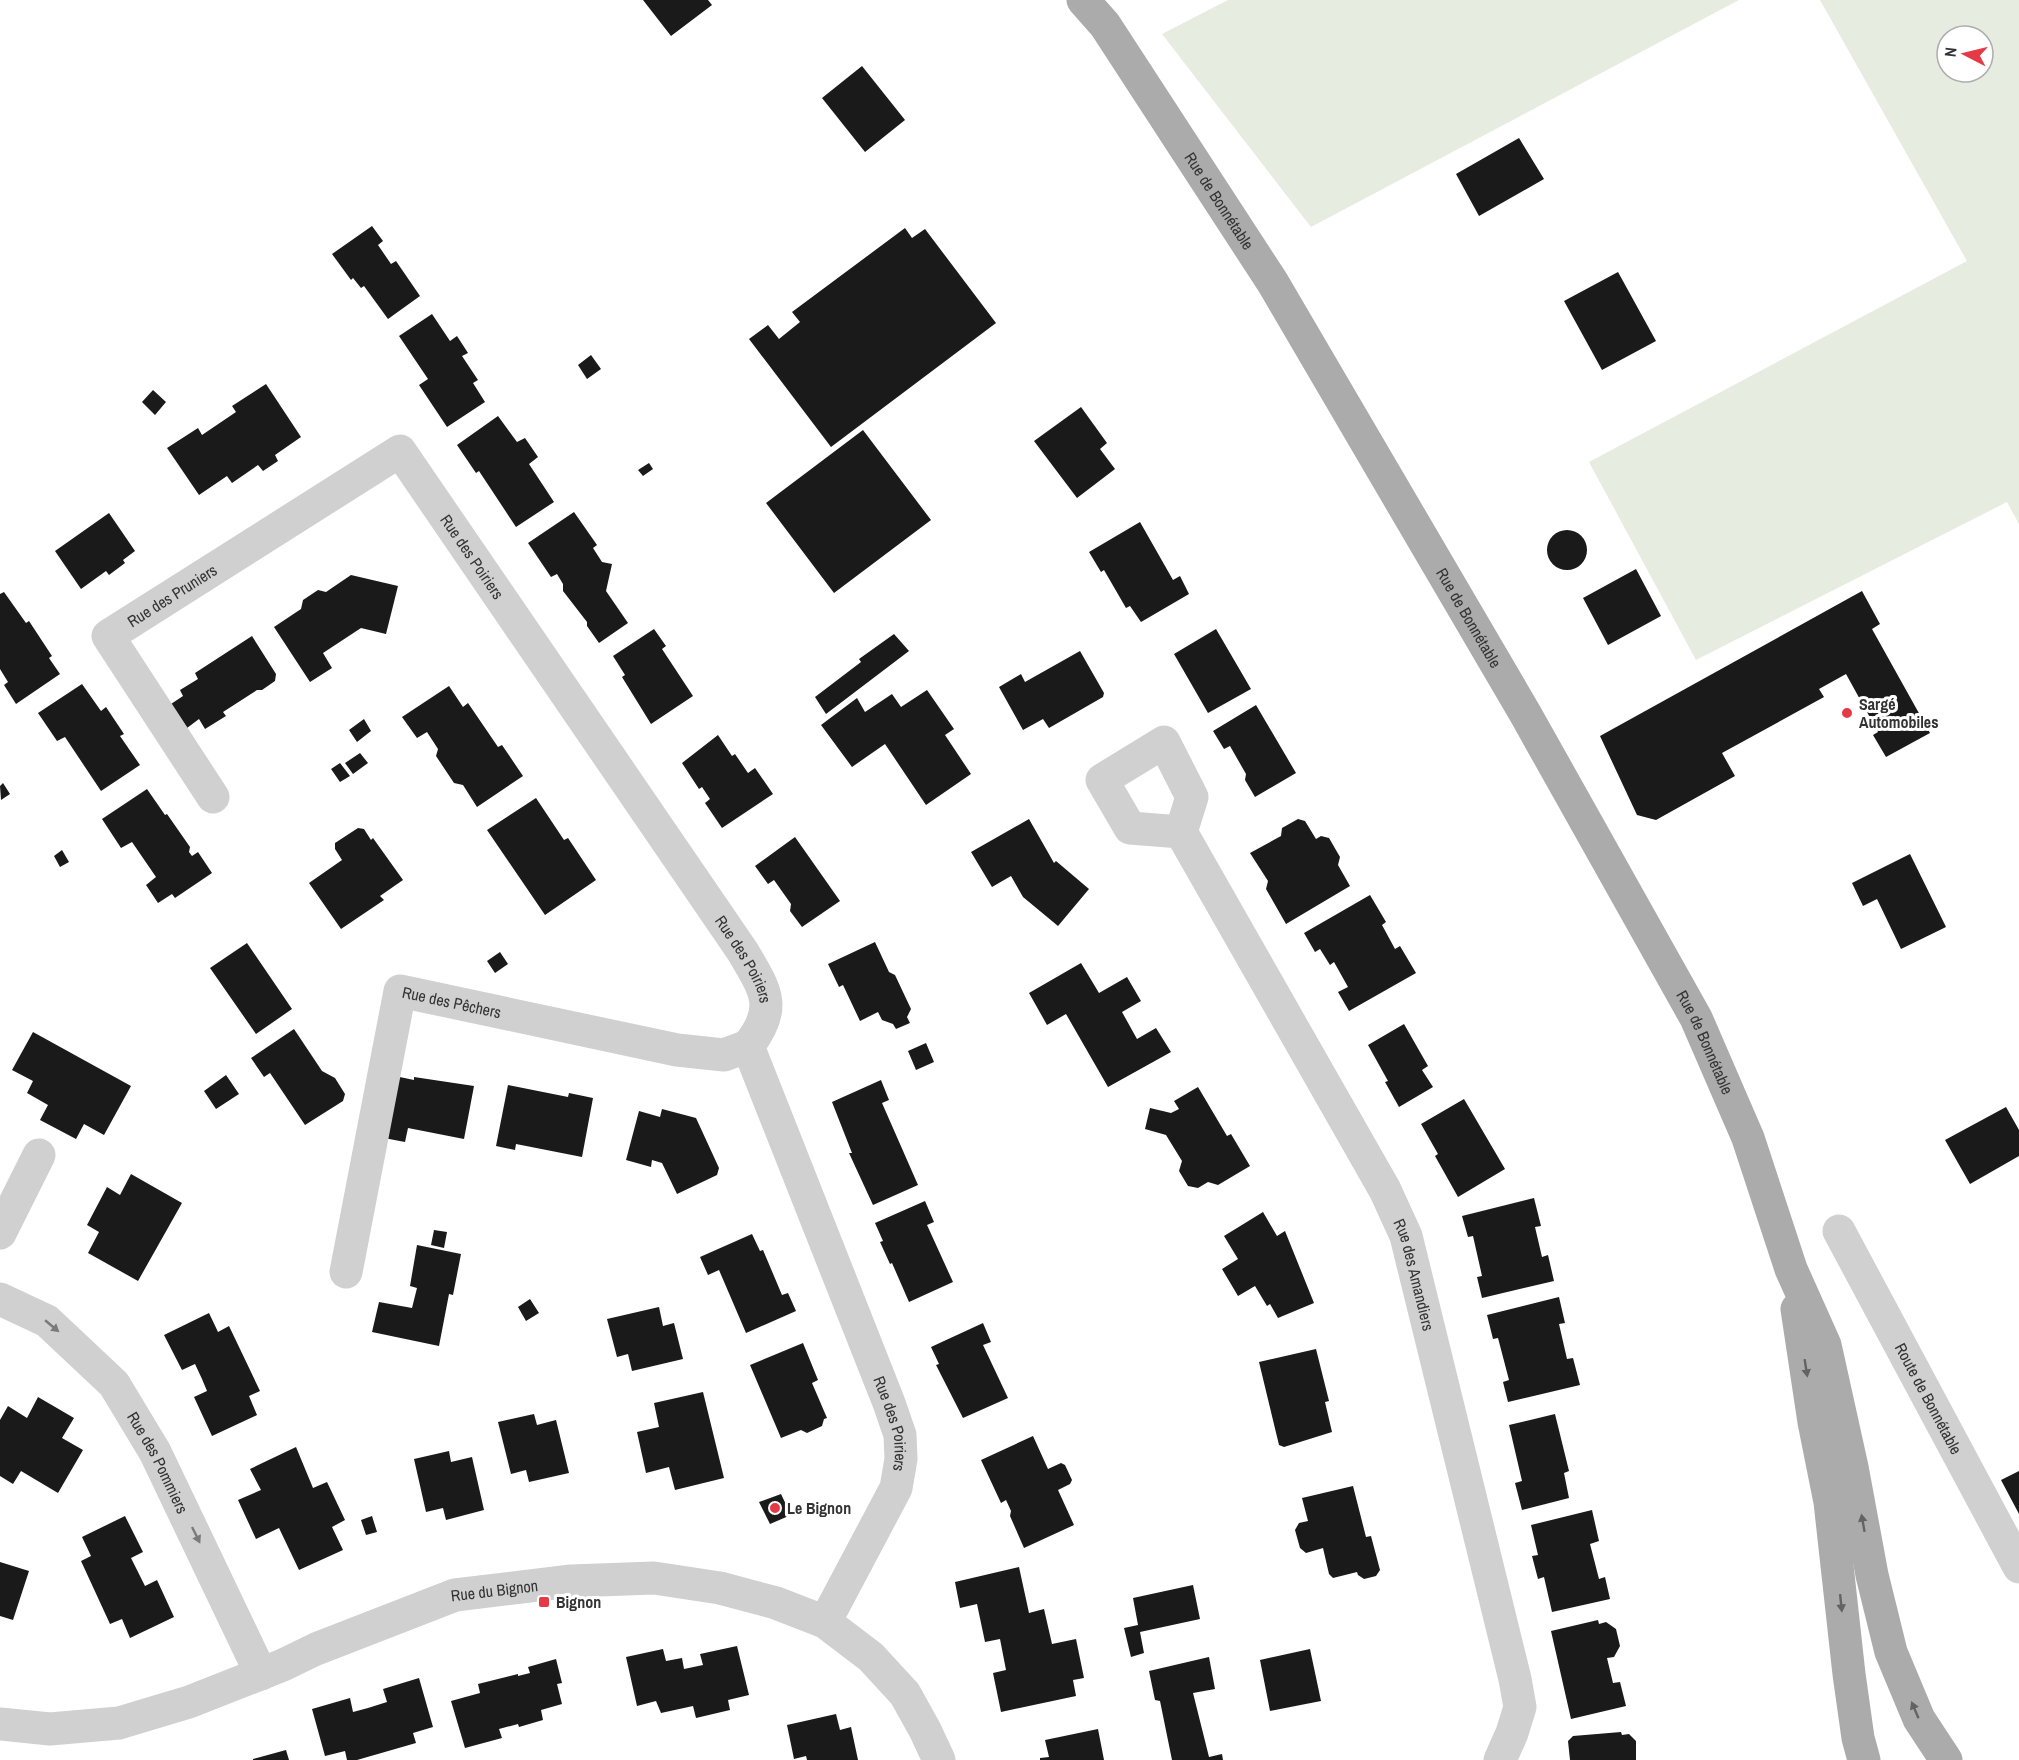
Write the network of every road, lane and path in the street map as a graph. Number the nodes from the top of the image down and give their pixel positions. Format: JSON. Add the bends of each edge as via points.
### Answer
{"nodes":[{"id":1,"x":1083,"y":0,"type":"edge"},
{"id":2,"x":400,"y":451,"type":"joint"},
{"id":3,"x":213,"y":797,"type":"dead end"},
{"id":4,"x":1180,"y":832,"type":"dead end"},
{"id":5,"x":748,"y":1046,"type":"junction"},
{"id":6,"x":39,"y":1155,"type":"dead end"},
{"id":7,"x":1839,"y":1231,"type":"dead end"},
{"id":8,"x":0,"y":1233,"type":"edge"},
{"id":9,"x":1791,"y":1269,"type":"junction"},
{"id":10,"x":346,"y":1272,"type":"dead end"},
{"id":11,"x":0,"y":1299,"type":"edge"},
{"id":12,"x":2019,"y":1567,"type":"edge"},
{"id":13,"x":825,"y":1622,"type":"junction"},
{"id":14,"x":261,"y":1674,"type":"junction"},
{"id":15,"x":0,"y":1724,"type":"edge"},
{"id":16,"x":939,"y":1760,"type":"edge"},
{"id":17,"x":1500,"y":1760,"type":"edge"},
{"id":18,"x":1864,"y":1760,"type":"edge"},
{"id":19,"x":1946,"y":1760,"type":"edge"}],
"edges":[{"from":1,"to":9,"type":"main road","name":"Rue de Bonnétable","via":[[1105,25],[1273,283],[1526,715],[1696,1018],[1748,1138]]},
{"from":2,"to":3,"type":"street","name":"Rue des Pruniers","via":[[108,636]]},
{"from":2,"to":5,"type":"street","name":"Rue des Poiriers","via":[[743,952],[763,987],[768,1008],[760,1031]]},
{"from":4,"to":17,"type":"street","name":"Rue des Amandiers","via":[[1385,1190],[1406,1236],[1515,1679],[1520,1707]]},
{"from":5,"to":10,"type":"street","name":"Rue des Pêchers","via":[[724,1055],[677,1050],[400,991]]},
{"from":5,"to":13,"type":"street","name":"Rue des Poiriers","via":[[900,1435],[896,1488]]},
{"from":6,"to":8,"type":"street"},
{"from":7,"to":12,"type":"street","name":"Route de Bonnétable"},
{"from":9,"to":18,"type":"main road","one_way":true,"via":[[1830,1502],[1848,1674]]},
{"from":19,"to":9,"type":"main road","one_way":true,"via":[[1919,1719],[1891,1652],[1826,1345]]},
{"from":11,"to":14,"type":"street","name":"Rue des Pommiers","one_way":true,"via":[[47,1320],[114,1384],[155,1452]]},
{"from":13,"to":14,"type":"street","name":"Rue du Bignon","via":[[720,1588],[654,1578],[571,1581],[455,1595]]},
{"from":13,"to":16,"type":"street","name":"Rue du Bignon","via":[[871,1657],[905,1694]]},
{"from":14,"to":15,"type":"street","name":"Rue du Bignon","via":[[119,1723],[50,1729]]}]}
